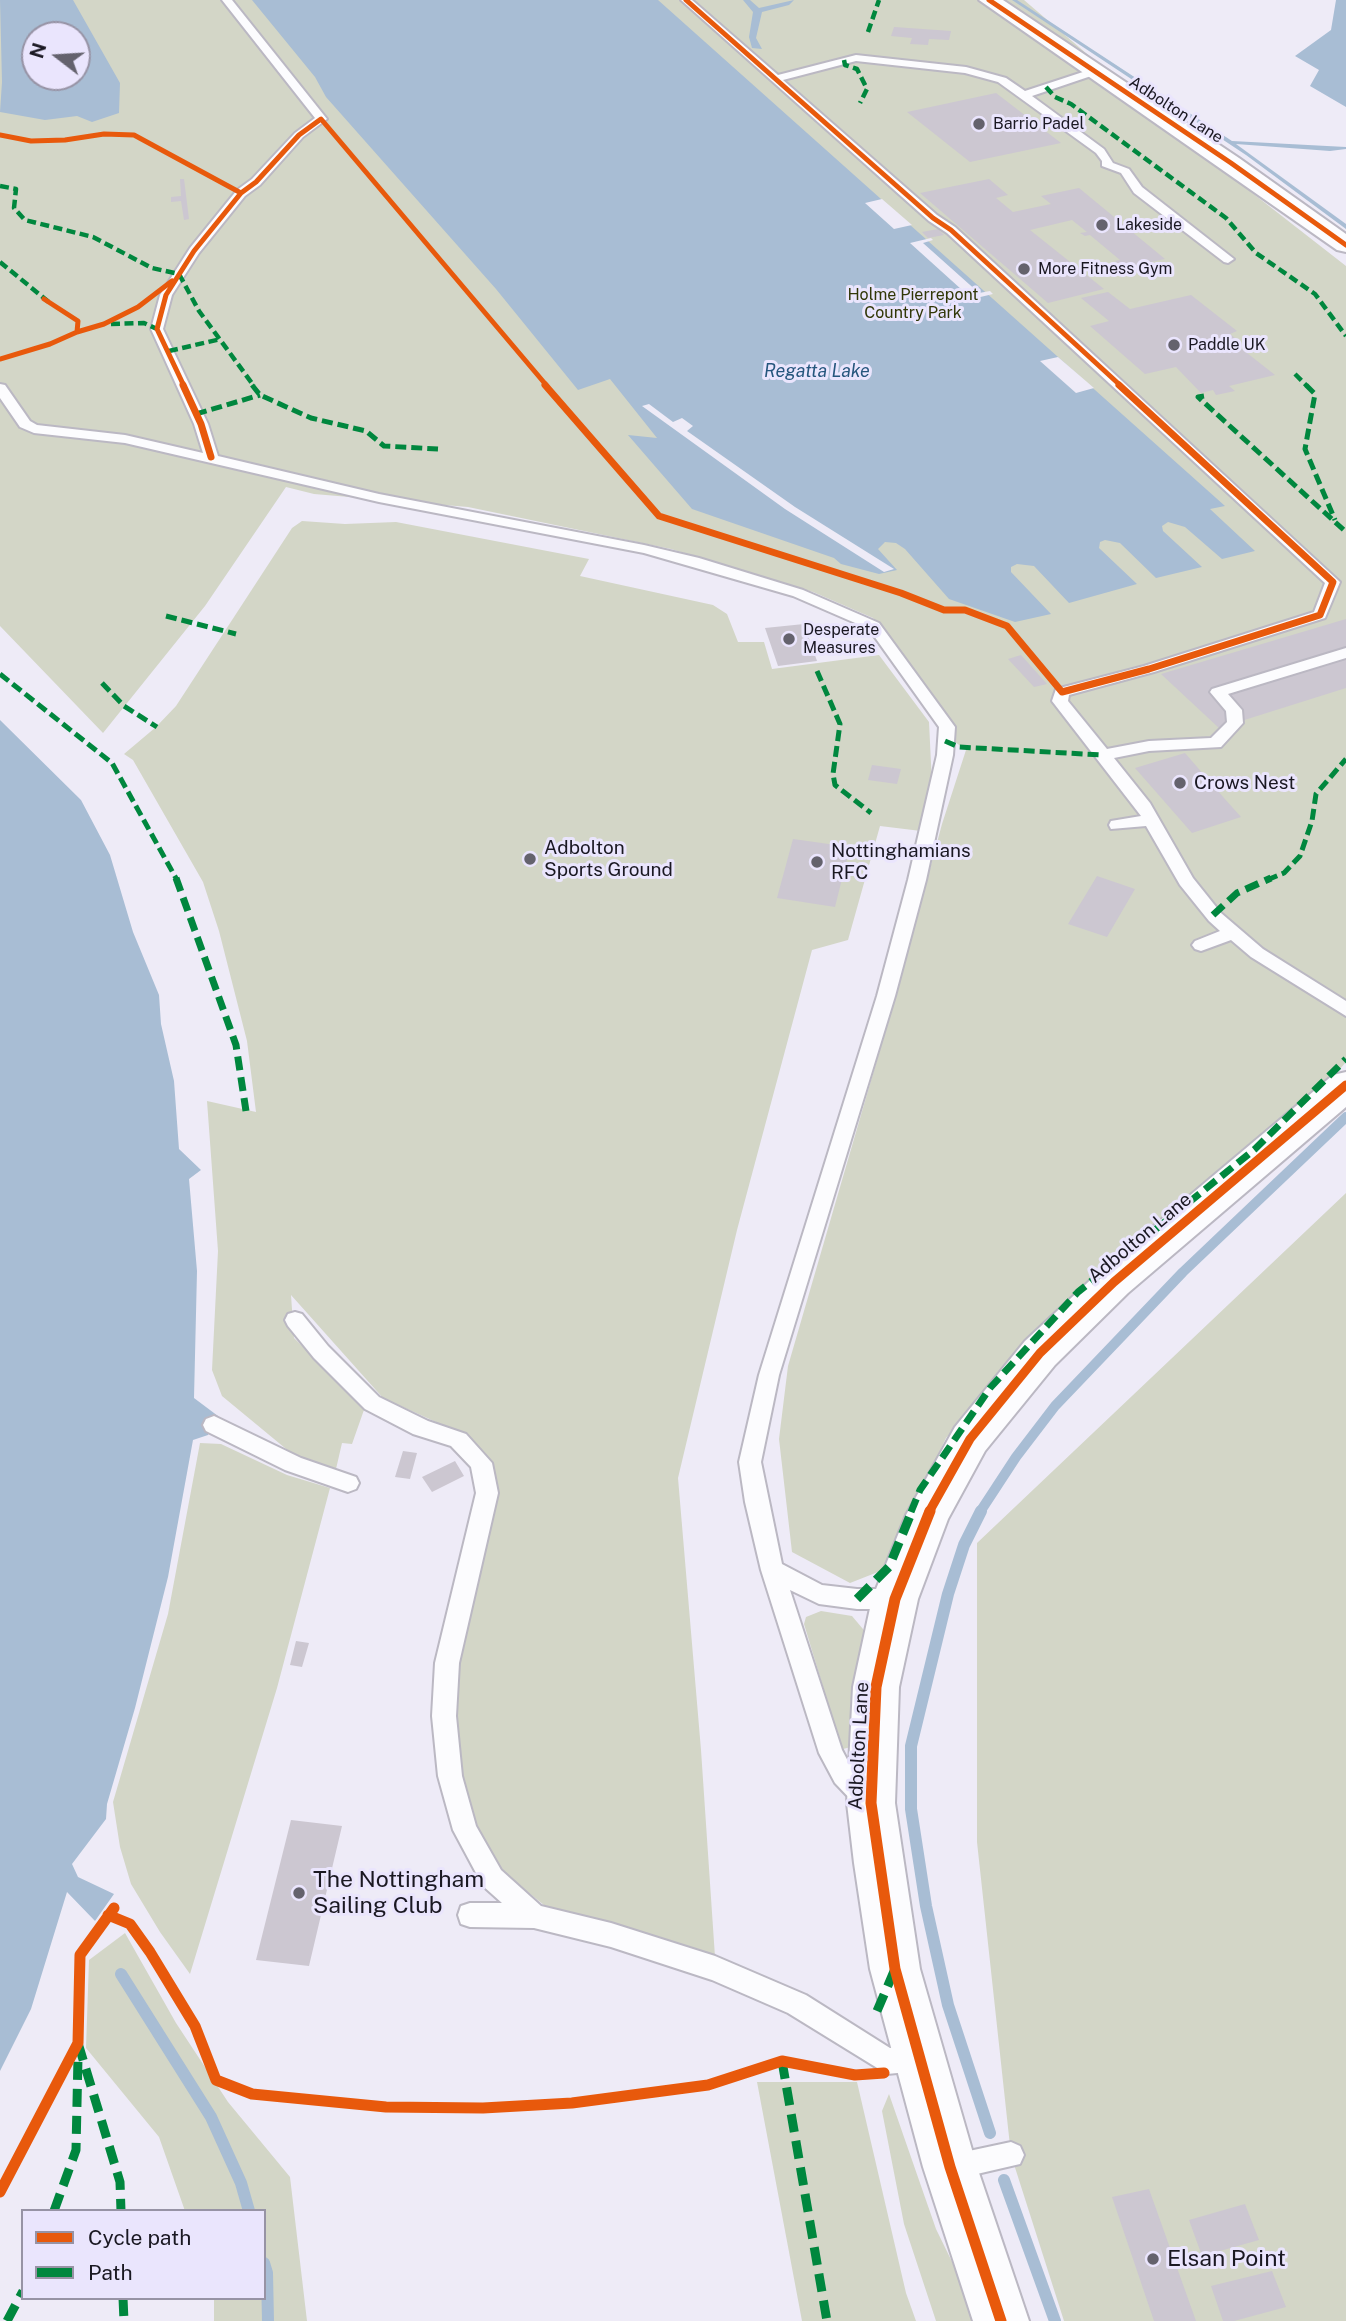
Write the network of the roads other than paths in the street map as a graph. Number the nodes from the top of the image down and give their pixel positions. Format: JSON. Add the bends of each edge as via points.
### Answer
{"nodes":[{"id":1,"x":227,"y":0,"type":"edge"},
{"id":2,"x":685,"y":0,"type":"edge"},
{"id":3,"x":989,"y":0,"type":"edge"},
{"id":4,"x":1093,"y":72,"type":"junction"},
{"id":5,"x":775,"y":79,"type":"junction"},
{"id":6,"x":1026,"y":95,"type":"junction"},
{"id":7,"x":1346,"y":245,"type":"edge"},
{"id":8,"x":1228,"y":259,"type":"dead end"},
{"id":9,"x":0,"y":388,"type":"edge"},
{"id":10,"x":214,"y":464,"type":"junction"},
{"id":11,"x":1346,"y":653,"type":"edge"},
{"id":12,"x":1102,"y":755,"type":"junction"},
{"id":13,"x":1151,"y":820,"type":"junction"},
{"id":14,"x":1117,"y":825,"type":"dead end"},
{"id":15,"x":1233,"y":933,"type":"junction"},
{"id":16,"x":1200,"y":945,"type":"dead end"},
{"id":17,"x":1346,"y":1010,"type":"edge"},
{"id":18,"x":1346,"y":1085,"type":"edge"},
{"id":19,"x":295,"y":1320,"type":"dead end"},
{"id":20,"x":214,"y":1425,"type":"dead end"},
{"id":21,"x":348,"y":1483,"type":"dead end"},
{"id":22,"x":772,"y":1570,"type":"junction"},
{"id":23,"x":895,"y":1599,"type":"junction"},
{"id":24,"x":871,"y":1803,"type":"junction"},
{"id":25,"x":470,"y":1915,"type":"dead end"},
{"id":26,"x":534,"y":1916,"type":"junction"},
{"id":27,"x":919,"y":2058,"type":"junction"},
{"id":28,"x":1011,"y":2155,"type":"dead end"},
{"id":29,"x":950,"y":2167,"type":"junction"},
{"id":30,"x":1001,"y":2321,"type":"edge"}],
"edges":[{"from":1,"to":10,"type":"lane","via":[[321,119],[241,193],[194,251],[166,295],[157,329],[201,424]]},
{"from":2,"to":5,"type":"lane"},
{"from":3,"to":4,"type":"street","name":"Adbolton Lane"},
{"from":4,"to":6,"type":"lane"},
{"from":4,"to":7,"type":"street","name":"Adbolton Lane"},
{"from":5,"to":6,"type":"lane","via":[[849,58],[878,59],[966,71],[1002,80]]},
{"from":5,"to":12,"type":"lane","via":[[951,230],[1333,582],[1320,615],[1062,692],[1060,702]]},
{"from":6,"to":8,"type":"lane","via":[[1100,151],[1108,161],[1105,164],[1125,171],[1138,190]]},
{"from":9,"to":10,"type":"lane","via":[[24,424],[34,429],[118,438]]},
{"from":10,"to":22,"type":"lane","via":[[676,556],[798,593],[874,626],[947,727],[917,880],[886,996],[757,1421],[750,1462]]},
{"from":11,"to":12,"type":"lane","via":[[1218,692],[1234,710],[1235,723],[1215,743],[1149,746]]},
{"from":12,"to":13,"type":"lane"},
{"from":13,"to":14,"type":"lane"},
{"from":13,"to":15,"type":"lane","via":[[1186,881]]},
{"from":15,"to":16,"type":"lane"},
{"from":15,"to":17,"type":"lane"},
{"from":18,"to":23,"type":"street","name":"Adbolton Lane","via":[[1114,1282],[1040,1353],[971,1439],[928,1516]]},
{"from":19,"to":26,"type":"lane","via":[[372,1403],[421,1428],[458,1440],[481,1463],[487,1493],[447,1663],[444,1716],[450,1776],[465,1830],[492,1878]]},
{"from":20,"to":21,"type":"lane","via":[[293,1464]]},
{"from":22,"to":23,"type":"lane","via":[[818,1594]]},
{"from":22,"to":24,"type":"lane","via":[[831,1753],[843,1775]]},
{"from":23,"to":24,"type":"street","name":"Adbolton Lane","via":[[876,1687]]},
{"from":24,"to":27,"type":"street","name":"Adbolton Lane","via":[[895,1969]]},
{"from":25,"to":26,"type":"lane"},
{"from":26,"to":27,"type":"lane","via":[[715,1968],[797,2004],[887,2061]]},
{"from":27,"to":29,"type":"street","name":"Adbolton Lane"},
{"from":28,"to":29,"type":"lane"},
{"from":29,"to":30,"type":"street","name":"Adbolton Lane"}]}
